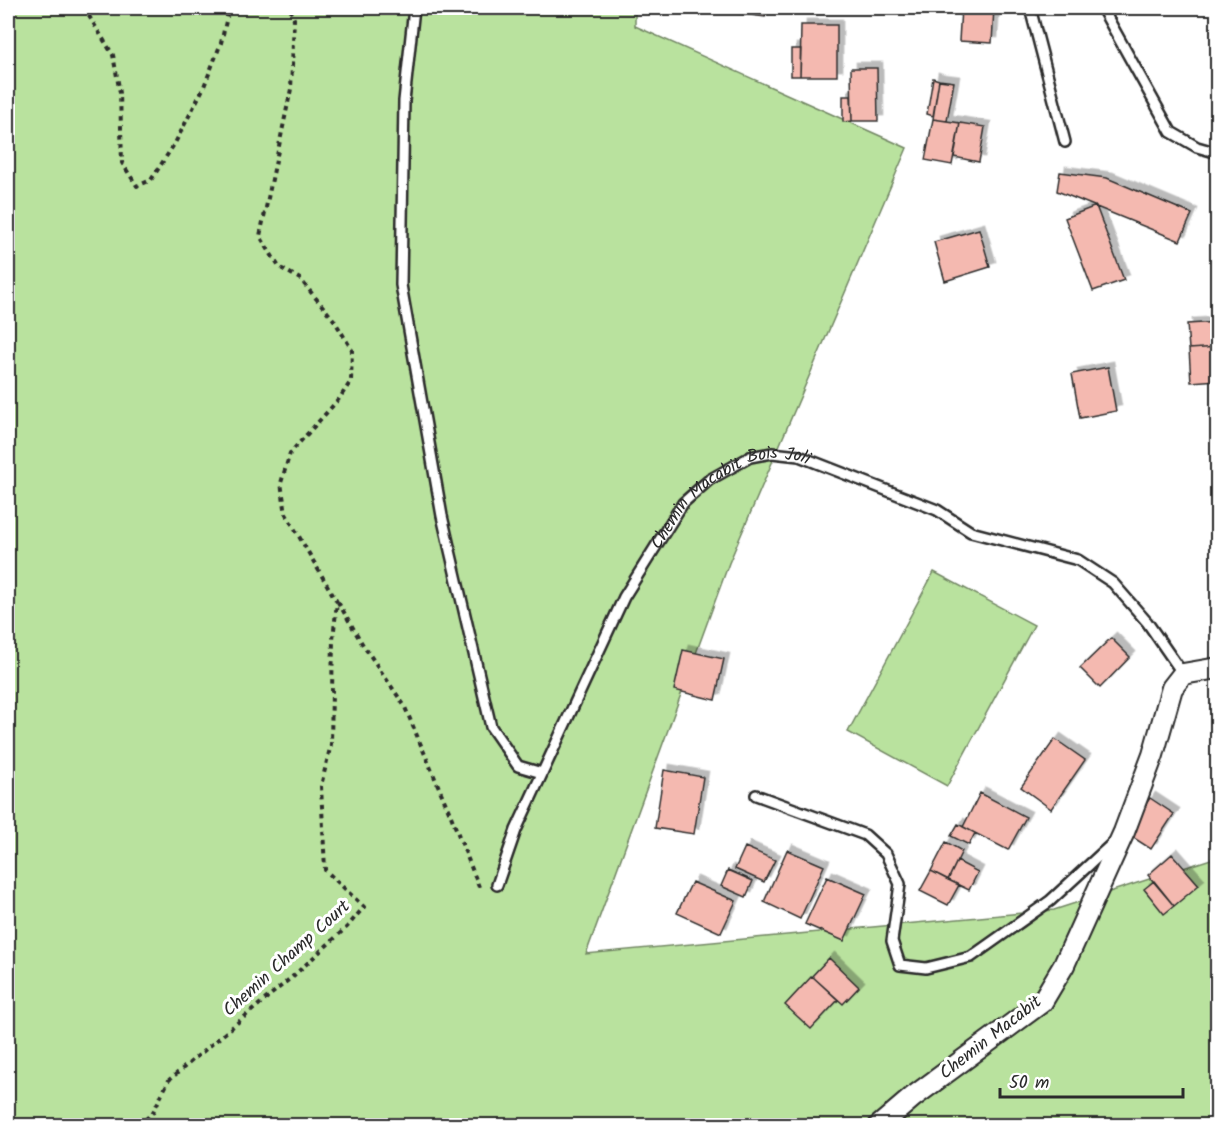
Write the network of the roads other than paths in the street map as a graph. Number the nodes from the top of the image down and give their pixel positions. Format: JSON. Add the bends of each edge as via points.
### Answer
{"nodes":[{"id":1,"x":414,"y":8,"type":"edge"},
{"id":2,"x":1030,"y":8,"type":"edge"},
{"id":3,"x":1102,"y":8,"type":"edge"},
{"id":4,"x":1065,"y":142,"type":"dead end"},
{"id":5,"x":1218,"y":153,"type":"edge"},
{"id":6,"x":1218,"y":668,"type":"edge"},
{"id":7,"x":1183,"y":674,"type":"junction"},
{"id":8,"x":542,"y":773,"type":"junction"},
{"id":9,"x":756,"y":795,"type":"dead end"},
{"id":10,"x":1124,"y":832,"type":"junction"},
{"id":11,"x":497,"y":885,"type":"road end"},
{"id":12,"x":879,"y":1125,"type":"edge"}],
"edges":[{"from":1,"to":8,"type":"lane","via":[[404,101],[401,285],[442,516],[491,727],[518,766]]},
{"from":2,"to":4,"type":"lane"},
{"from":3,"to":5,"type":"lane","via":[[1170,132]]},
{"from":6,"to":7,"type":"street"},
{"from":7,"to":8,"type":"lane","name":"Chemin Macabit Bois Joli","via":[[1147,622],[1113,583],[1078,560],[971,532],[937,510],[799,456],[772,453],[750,457],[709,480],[683,502],[624,597]]},
{"from":7,"to":10,"type":"street","via":[[1172,688],[1153,755]]},
{"from":8,"to":11,"type":"lane","name":"Chemin Macabit Bois Joli"},
{"from":9,"to":10,"type":"lane","via":[[865,835],[886,854],[900,884],[892,941],[900,965],[926,968],[971,957],[1050,902]]},
{"from":10,"to":12,"type":"street","name":"Chemin Macabit","via":[[1064,965],[1042,1002]]}]}
